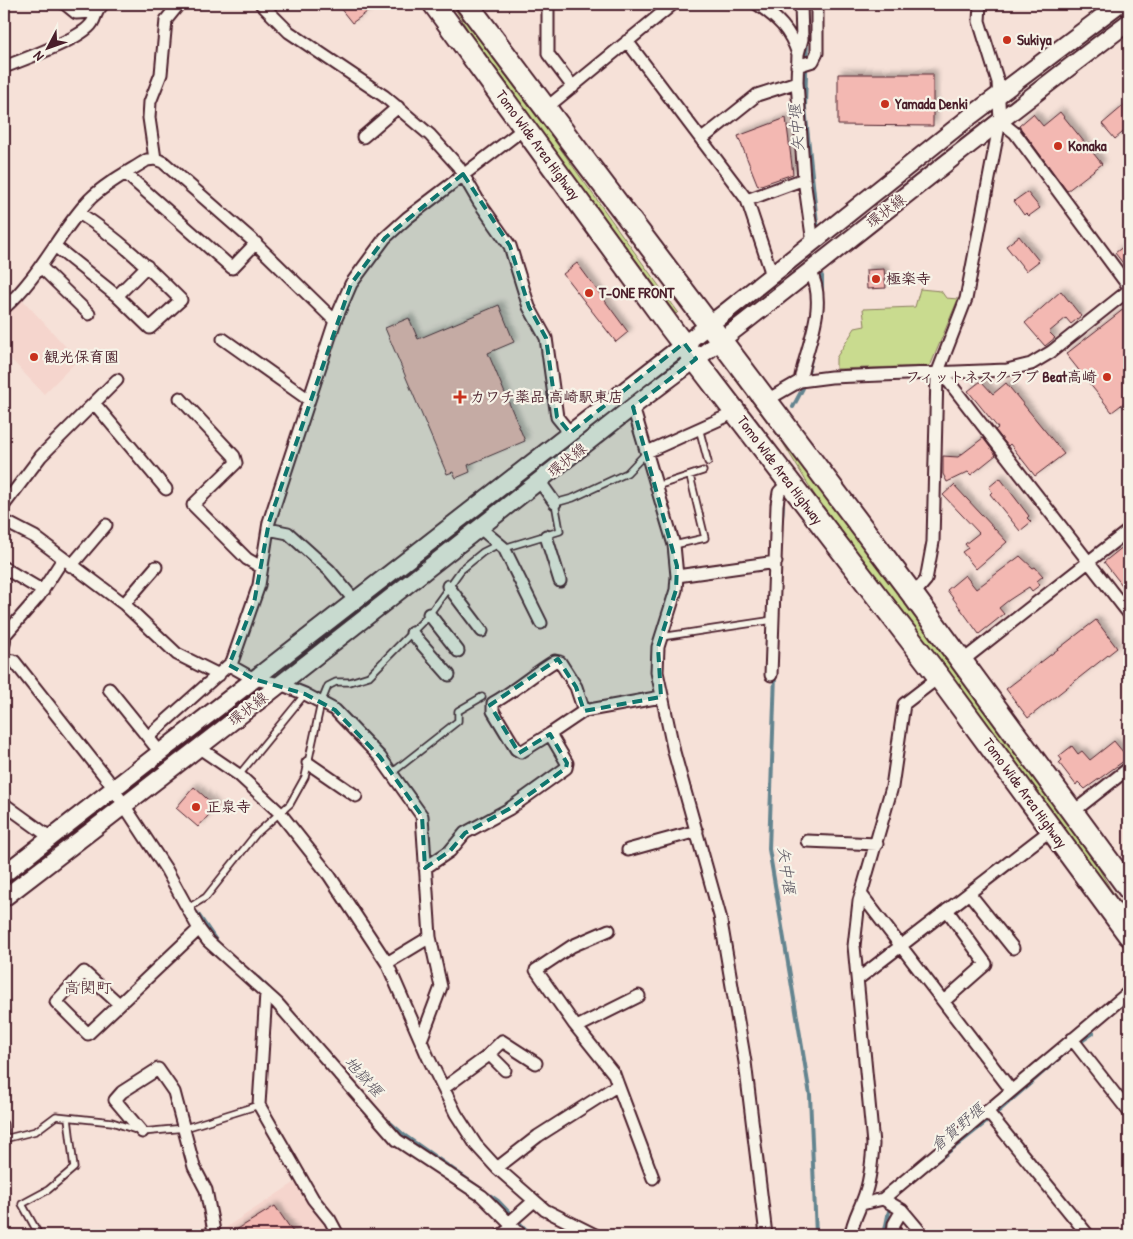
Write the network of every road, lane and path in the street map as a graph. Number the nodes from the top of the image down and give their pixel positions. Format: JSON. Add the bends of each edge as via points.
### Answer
{"nodes":[{"id":1,"x":65,"y":4,"type":"edge"},
{"id":2,"x":179,"y":4,"type":"edge"},
{"id":3,"x":261,"y":4,"type":"edge"},
{"id":4,"x":434,"y":4,"type":"edge"},
{"id":5,"x":467,"y":4,"type":"edge"},
{"id":6,"x":548,"y":4,"type":"edge"},
{"id":7,"x":673,"y":4,"type":"edge"},
{"id":8,"x":756,"y":4,"type":"edge"},
{"id":9,"x":801,"y":4,"type":"edge"},
{"id":10,"x":817,"y":4,"type":"edge"},
{"id":11,"x":980,"y":4,"type":"edge"},
{"id":12,"x":1121,"y":4,"type":"edge"},
{"id":13,"x":99,"y":8,"type":"edge"},
{"id":14,"x":1129,"y":13,"type":"edge"},
{"id":15,"x":1129,"y":22,"type":"edge"},
{"id":16,"x":627,"y":41,"type":"junction"},
{"id":17,"x":799,"y":62,"type":"junction"},
{"id":18,"x":4,"y":67,"type":"edge"},
{"id":19,"x":797,"y":82,"type":"junction"},
{"id":20,"x":574,"y":87,"type":"junction"},
{"id":21,"x":1000,"y":94,"type":"junction"},
{"id":22,"x":398,"y":107,"type":"junction"},
{"id":23,"x":545,"y":109,"type":"junction"},
{"id":24,"x":1000,"y":120,"type":"junction"},
{"id":25,"x":526,"y":127,"type":"junction"},
{"id":26,"x":363,"y":137,"type":"dead end"},
{"id":27,"x":702,"y":139,"type":"junction"},
{"id":28,"x":155,"y":158,"type":"junction"},
{"id":29,"x":126,"y":174,"type":"junction"},
{"id":30,"x":462,"y":174,"type":"junction"},
{"id":31,"x":804,"y":179,"type":"junction"},
{"id":32,"x":747,"y":200,"type":"junction"},
{"id":33,"x":79,"y":214,"type":"junction"},
{"id":34,"x":256,"y":243,"type":"junction"},
{"id":35,"x":813,"y":243,"type":"junction"},
{"id":36,"x":56,"y":247,"type":"junction"},
{"id":37,"x":147,"y":266,"type":"junction"},
{"id":38,"x":41,"y":267,"type":"junction"},
{"id":39,"x":810,"y":271,"type":"junction"},
{"id":40,"x":772,"y":275,"type":"junction"},
{"id":41,"x":1129,"y":288,"type":"edge"},
{"id":42,"x":117,"y":296,"type":"junction"},
{"id":43,"x":4,"y":308,"type":"edge"},
{"id":44,"x":89,"y":314,"type":"dead end"},
{"id":45,"x":335,"y":321,"type":"junction"},
{"id":46,"x":715,"y":333,"type":"junction"},
{"id":47,"x":223,"y":339,"type":"dead end"},
{"id":48,"x":690,"y":351,"type":"junction"},
{"id":49,"x":937,"y":374,"type":"junction"},
{"id":50,"x":118,"y":380,"type":"dead end"},
{"id":51,"x":800,"y":381,"type":"junction"},
{"id":52,"x":180,"y":398,"type":"dead end"},
{"id":53,"x":309,"y":400,"type":"junction"},
{"id":54,"x":766,"y":400,"type":"junction"},
{"id":55,"x":94,"y":403,"type":"junction"},
{"id":56,"x":633,"y":407,"type":"junction"},
{"id":57,"x":734,"y":410,"type":"junction"},
{"id":58,"x":699,"y":428,"type":"junction"},
{"id":59,"x":570,"y":433,"type":"junction"},
{"id":60,"x":647,"y":452,"type":"junction"},
{"id":61,"x":708,"y":462,"type":"dead end"},
{"id":62,"x":703,"y":471,"type":"dead end"},
{"id":63,"x":690,"y":476,"type":"junction"},
{"id":64,"x":540,"y":482,"type":"junction"},
{"id":65,"x":788,"y":483,"type":"junction"},
{"id":66,"x":657,"y":486,"type":"junction"},
{"id":67,"x":166,"y":489,"type":"dead end"},
{"id":68,"x":555,"y":503,"type":"junction"},
{"id":69,"x":4,"y":505,"type":"edge"},
{"id":70,"x":4,"y":521,"type":"edge"},
{"id":71,"x":106,"y":525,"type":"dead end"},
{"id":72,"x":480,"y":528,"type":"junction"},
{"id":73,"x":268,"y":529,"type":"junction"},
{"id":74,"x":1129,"y":530,"type":"edge"},
{"id":75,"x":546,"y":536,"type":"junction"},
{"id":76,"x":674,"y":545,"type":"junction"},
{"id":77,"x":502,"y":546,"type":"junction"},
{"id":78,"x":67,"y":562,"type":"junction"},
{"id":79,"x":776,"y":562,"type":"junction"},
{"id":80,"x":1089,"y":562,"type":"junction"},
{"id":81,"x":156,"y":567,"type":"dead end"},
{"id":82,"x":261,"y":567,"type":"junction"},
{"id":83,"x":4,"y":568,"type":"edge"},
{"id":84,"x":677,"y":576,"type":"junction"},
{"id":85,"x":560,"y":581,"type":"dead end"},
{"id":86,"x":448,"y":586,"type":"junction"},
{"id":87,"x":42,"y":591,"type":"junction"},
{"id":88,"x":912,"y":595,"type":"junction"},
{"id":89,"x":355,"y":601,"type":"junction"},
{"id":90,"x":124,"y":604,"type":"junction"},
{"id":91,"x":430,"y":614,"type":"junction"},
{"id":92,"x":1129,"y":614,"type":"edge"},
{"id":93,"x":773,"y":620,"type":"junction"},
{"id":94,"x":541,"y":623,"type":"dead end"},
{"id":95,"x":482,"y":631,"type":"dead end"},
{"id":96,"x":412,"y":633,"type":"junction"},
{"id":97,"x":661,"y":637,"type":"junction"},
{"id":98,"x":4,"y":644,"type":"edge"},
{"id":99,"x":458,"y":651,"type":"dead end"},
{"id":100,"x":4,"y":660,"type":"edge"},
{"id":101,"x":961,"y":662,"type":"junction"},
{"id":102,"x":229,"y":665,"type":"junction"},
{"id":103,"x":219,"y":675,"type":"junction"},
{"id":104,"x":449,"y":675,"type":"dead end"},
{"id":105,"x":771,"y":675,"type":"dead end"},
{"id":106,"x":939,"y":677,"type":"junction"},
{"id":107,"x":254,"y":679,"type":"junction"},
{"id":108,"x":280,"y":684,"type":"junction"},
{"id":109,"x":108,"y":689,"type":"dead end"},
{"id":110,"x":305,"y":694,"type":"junction"},
{"id":111,"x":661,"y":697,"type":"junction"},
{"id":112,"x":482,"y":698,"type":"dead end"},
{"id":113,"x":321,"y":703,"type":"junction"},
{"id":114,"x":584,"y":711,"type":"junction"},
{"id":115,"x":550,"y":734,"type":"junction"},
{"id":116,"x":148,"y":737,"type":"junction"},
{"id":117,"x":198,"y":747,"type":"junction"},
{"id":118,"x":160,"y":751,"type":"junction"},
{"id":119,"x":308,"y":763,"type":"junction"},
{"id":120,"x":1129,"y":768,"type":"edge"},
{"id":121,"x":393,"y":772,"type":"junction"},
{"id":122,"x":239,"y":775,"type":"junction"},
{"id":123,"x":113,"y":788,"type":"junction"},
{"id":124,"x":356,"y":796,"type":"dead end"},
{"id":125,"x":4,"y":804,"type":"edge"},
{"id":126,"x":125,"y":805,"type":"junction"},
{"id":127,"x":1073,"y":812,"type":"junction"},
{"id":128,"x":280,"y":813,"type":"junction"},
{"id":129,"x":1052,"y":829,"type":"junction"},
{"id":130,"x":697,"y":831,"type":"junction"},
{"id":131,"x":51,"y":838,"type":"junction"},
{"id":132,"x":807,"y":841,"type":"dead end"},
{"id":133,"x":876,"y":844,"type":"junction"},
{"id":134,"x":628,"y":850,"type":"dead end"},
{"id":135,"x":425,"y":868,"type":"junction"},
{"id":136,"x":4,"y":874,"type":"edge"},
{"id":137,"x":1129,"y":889,"type":"edge"},
{"id":138,"x":969,"y":893,"type":"junction"},
{"id":139,"x":862,"y":894,"type":"junction"},
{"id":140,"x":4,"y":898,"type":"edge"},
{"id":141,"x":188,"y":908,"type":"junction"},
{"id":142,"x":947,"y":910,"type":"junction"},
{"id":143,"x":199,"y":929,"type":"junction"},
{"id":144,"x":609,"y":930,"type":"dead end"},
{"id":145,"x":1129,"y":934,"type":"edge"},
{"id":146,"x":430,"y":937,"type":"junction"},
{"id":147,"x":902,"y":946,"type":"junction"},
{"id":148,"x":1013,"y":948,"type":"dead end"},
{"id":149,"x":388,"y":962,"type":"junction"},
{"id":150,"x":858,"y":978,"type":"junction"},
{"id":151,"x":1129,"y":992,"type":"edge"},
{"id":152,"x":266,"y":993,"type":"junction"},
{"id":153,"x":639,"y":996,"type":"dead end"},
{"id":154,"x":944,"y":1001,"type":"junction"},
{"id":155,"x":119,"y":1004,"type":"junction"},
{"id":156,"x":577,"y":1027,"type":"junction"},
{"id":157,"x":1072,"y":1039,"type":"junction"},
{"id":158,"x":421,"y":1040,"type":"junction"},
{"id":159,"x":489,"y":1054,"type":"junction"},
{"id":160,"x":536,"y":1063,"type":"dead end"},
{"id":161,"x":505,"y":1070,"type":"dead end"},
{"id":162,"x":618,"y":1085,"type":"junction"},
{"id":163,"x":444,"y":1088,"type":"junction"},
{"id":164,"x":1011,"y":1090,"type":"junction"},
{"id":165,"x":260,"y":1105,"type":"junction"},
{"id":166,"x":987,"y":1111,"type":"junction"},
{"id":167,"x":1129,"y":1112,"type":"edge"},
{"id":168,"x":68,"y":1118,"type":"junction"},
{"id":169,"x":4,"y":1124,"type":"edge"},
{"id":170,"x":185,"y":1128,"type":"junction"},
{"id":171,"x":142,"y":1132,"type":"junction"},
{"id":172,"x":4,"y":1139,"type":"edge"},
{"id":173,"x":497,"y":1168,"type":"junction"},
{"id":174,"x":653,"y":1178,"type":"dead end"},
{"id":175,"x":534,"y":1201,"type":"junction"},
{"id":176,"x":862,"y":1204,"type":"junction"},
{"id":177,"x":891,"y":1204,"type":"junction"},
{"id":178,"x":514,"y":1228,"type":"edge"},
{"id":179,"x":34,"y":1235,"type":"edge"},
{"id":180,"x":208,"y":1235,"type":"edge"},
{"id":181,"x":338,"y":1235,"type":"edge"},
{"id":182,"x":501,"y":1235,"type":"edge"},
{"id":183,"x":595,"y":1235,"type":"edge"},
{"id":184,"x":766,"y":1235,"type":"edge"},
{"id":185,"x":851,"y":1235,"type":"edge"},
{"id":186,"x":893,"y":1235,"type":"edge"},
{"id":187,"x":922,"y":1235,"type":"edge"},
{"id":188,"x":1088,"y":1235,"type":"edge"}],
"edges":[{"from":1,"to":13,"type":"street","via":[[76,13]]},
{"from":2,"to":28,"type":"street","via":[[166,20],[161,74],[150,102]]},
{"from":3,"to":22,"type":"street","via":[[289,32]]},
{"from":4,"to":25,"type":"highway","name":"Tomo Wide Area Highway"},
{"from":5,"to":23,"type":"highway","name":"Tomo Wide Area Highway"},
{"from":6,"to":20,"type":"street","via":[[548,54]]},
{"from":7,"to":16,"type":"street"},
{"from":8,"to":17,"type":"street","via":[[783,23],[792,38]]},
{"from":9,"to":17,"type":"street"},
{"from":10,"to":17,"type":"street","via":[[817,53],[813,61]]},
{"from":11,"to":21,"type":"street","via":[[979,21]]},
{"from":12,"to":14,"type":"street"},
{"from":12,"to":21,"type":"street","name":"環状線"},
{"from":13,"to":18,"type":"street","via":[[92,24],[78,33],[50,50]]},
{"from":15,"to":24,"type":"street","name":"環状線"},
{"from":16,"to":20,"type":"street"},
{"from":16,"to":27,"type":"street"},
{"from":17,"to":19,"type":"street"},
{"from":19,"to":27,"type":"street","via":[[757,95]]},
{"from":19,"to":31,"type":"street"},
{"from":20,"to":23,"type":"street"},
{"from":21,"to":24,"type":"street"},
{"from":21,"to":35,"type":"street","name":"環状線"},
{"from":22,"to":26,"type":"street"},
{"from":22,"to":30,"type":"street","via":[[430,135]]},
{"from":23,"to":46,"type":"highway","name":"Tomo Wide Area Highway"},
{"from":24,"to":39,"type":"street","name":"環状線"},
{"from":24,"to":41,"type":"street","via":[[1015,132]]},
{"from":24,"to":49,"type":"street","via":[[966,299]]},
{"from":25,"to":30,"type":"street"},
{"from":25,"to":48,"type":"highway","name":"Tomo Wide Area Highway"},
{"from":27,"to":32,"type":"street"},
{"from":28,"to":29,"type":"street"},
{"from":28,"to":34,"type":"street"},
{"from":29,"to":33,"type":"street","via":[[91,198]]},
{"from":29,"to":34,"type":"street","via":[[232,268]]},
{"from":30,"to":45,"type":"street","via":[[385,238],[351,284]]},
{"from":30,"to":59,"type":"street","via":[[510,246],[529,307],[546,338],[558,417]]},
{"from":31,"to":32,"type":"street"},
{"from":31,"to":35,"type":"street"},
{"from":32,"to":40,"type":"street"},
{"from":33,"to":36,"type":"street"},
{"from":33,"to":37,"type":"street","via":[[103,228]]},
{"from":34,"to":45,"type":"street"},
{"from":35,"to":40,"type":"street","name":"環状線"},
{"from":36,"to":38,"type":"street"},
{"from":36,"to":42,"type":"street"},
{"from":37,"to":42,"type":"street"},
{"from":37,"to":42,"type":"street","via":[[181,300],[150,328]]},
{"from":38,"to":43,"type":"street"},
{"from":38,"to":44,"type":"street"},
{"from":39,"to":46,"type":"street","name":"環状線"},
{"from":39,"to":51,"type":"street","via":[[817,283],[816,314]]},
{"from":40,"to":46,"type":"street","name":"環状線"},
{"from":41,"to":49,"type":"street","via":[[1051,352],[1031,364],[1007,370]]},
{"from":45,"to":53,"type":"street"},
{"from":46,"to":48,"type":"street","name":"環状線"},
{"from":46,"to":54,"type":"highway","name":"Tomo Wide Area Highway"},
{"from":47,"to":53,"type":"street"},
{"from":48,"to":56,"type":"street","name":"環状線"},
{"from":48,"to":57,"type":"highway","name":"Tomo Wide Area Highway"},
{"from":48,"to":59,"type":"street","name":"環状線"},
{"from":49,"to":51,"type":"street"},
{"from":49,"to":80,"type":"street","via":[[949,382]]},
{"from":49,"to":88,"type":"street","via":[[933,542],[926,580]]},
{"from":50,"to":55,"type":"street"},
{"from":51,"to":54,"type":"street"},
{"from":52,"to":82,"type":"street","via":[[234,456],[236,463],[193,505],[247,559]]},
{"from":53,"to":73,"type":"street"},
{"from":54,"to":88,"type":"highway","name":"Tomo Wide Area Highway"},
{"from":55,"to":67,"type":"street"},
{"from":55,"to":69,"type":"street","via":[[41,456]]},
{"from":56,"to":60,"type":"street"},
{"from":56,"to":64,"type":"street","name":"環状線"},
{"from":57,"to":58,"type":"street"},
{"from":57,"to":65,"type":"highway","name":"Tomo Wide Area Highway"},
{"from":58,"to":60,"type":"street"},
{"from":58,"to":61,"type":"lane"},
{"from":59,"to":89,"type":"street","name":"環状線"},
{"from":60,"to":66,"type":"street"},
{"from":60,"to":68,"type":"lane","via":[[627,473]]},
{"from":62,"to":63,"type":"lane"},
{"from":63,"to":66,"type":"lane"},
{"from":63,"to":76,"type":"lane","via":[[705,538]]},
{"from":64,"to":68,"type":"street"},
{"from":64,"to":72,"type":"street","name":"環状線"},
{"from":65,"to":79,"type":"street","via":[[779,492],[777,504]]},
{"from":65,"to":106,"type":"highway","name":"Tomo Wide Area Highway"},
{"from":66,"to":76,"type":"street"},
{"from":68,"to":75,"type":"lane","via":[[560,531]]},
{"from":70,"to":78,"type":"street","via":[[35,537]]},
{"from":71,"to":78,"type":"street"},
{"from":72,"to":77,"type":"street"},
{"from":72,"to":108,"type":"street","name":"環状線"},
{"from":73,"to":82,"type":"street"},
{"from":73,"to":89,"type":"street","via":[[288,533],[330,570]]},
{"from":74,"to":80,"type":"street"},
{"from":75,"to":77,"type":"lane"},
{"from":75,"to":85,"type":"street"},
{"from":76,"to":84,"type":"street"},
{"from":77,"to":86,"type":"lane","via":[[483,552]]},
{"from":77,"to":94,"type":"street"},
{"from":78,"to":87,"type":"street"},
{"from":78,"to":90,"type":"street"},
{"from":79,"to":84,"type":"street"},
{"from":79,"to":93,"type":"street"},
{"from":80,"to":92,"type":"street"},
{"from":80,"to":101,"type":"street"},
{"from":81,"to":90,"type":"street"},
{"from":82,"to":102,"type":"street","via":[[254,603]]},
{"from":83,"to":87,"type":"street"},
{"from":84,"to":97,"type":"street","via":[[676,590]]},
{"from":86,"to":91,"type":"lane"},
{"from":86,"to":95,"type":"street"},
{"from":87,"to":98,"type":"street","via":[[5,636]]},
{"from":88,"to":101,"type":"highway","name":"Tomo Wide Area Highway"},
{"from":89,"to":107,"type":"street","name":"環状線"},
{"from":90,"to":103,"type":"street","via":[[177,654]]},
{"from":91,"to":96,"type":"lane"},
{"from":91,"to":99,"type":"street"},
{"from":93,"to":97,"type":"lane"},
{"from":93,"to":105,"type":"street"},
{"from":96,"to":104,"type":"street"},
{"from":96,"to":113,"type":"lane","via":[[369,676],[328,686]]},
{"from":97,"to":111,"type":"street","via":[[657,672]]},
{"from":100,"to":123,"type":"street","via":[[14,661]]},
{"from":101,"to":127,"type":"highway","name":"Tomo Wide Area Highway"},
{"from":102,"to":103,"type":"street"},
{"from":102,"to":107,"type":"street"},
{"from":103,"to":116,"type":"street"},
{"from":106,"to":129,"type":"highway","name":"Tomo Wide Area Highway"},
{"from":106,"to":133,"type":"street","via":[[904,704],[892,787]]},
{"from":107,"to":108,"type":"street"},
{"from":107,"to":118,"type":"street","name":"環状線"},
{"from":108,"to":110,"type":"street"},
{"from":108,"to":117,"type":"street","name":"環状線"},
{"from":109,"to":116,"type":"street"},
{"from":110,"to":113,"type":"street"},
{"from":110,"to":122,"type":"lane"},
{"from":111,"to":114,"type":"street"},
{"from":111,"to":130,"type":"street"},
{"from":112,"to":121,"type":"lane","via":[[458,711],[458,720]]},
{"from":113,"to":119,"type":"lane"},
{"from":113,"to":121,"type":"street","via":[[335,710]]},
{"from":114,"to":115,"type":"street"},
{"from":114,"to":115,"type":"street","via":[[576,687],[560,662],[555,661],[493,703],[493,710],[521,752]]},
{"from":115,"to":135,"type":"street","via":[[568,763],[566,768],[509,809],[465,834],[450,851]]},
{"from":116,"to":118,"type":"street"},
{"from":117,"to":122,"type":"street"},
{"from":117,"to":126,"type":"street","name":"環状線"},
{"from":118,"to":123,"type":"street","name":"環状線"},
{"from":119,"to":124,"type":"street"},
{"from":119,"to":128,"type":"lane","via":[[305,777],[290,804]]},
{"from":120,"to":127,"type":"street"},
{"from":121,"to":135,"type":"street","via":[[422,816]]},
{"from":122,"to":128,"type":"street"},
{"from":123,"to":126,"type":"street"},
{"from":123,"to":131,"type":"street","name":"環状線"},
{"from":125,"to":131,"type":"street"},
{"from":126,"to":140,"type":"street","name":"環状線"},
{"from":126,"to":141,"type":"street"},
{"from":127,"to":137,"type":"highway","name":"Tomo Wide Area Highway"},
{"from":128,"to":141,"type":"lane","via":[[256,834],[206,897]]},
{"from":128,"to":149,"type":"street","via":[[329,875]]},
{"from":129,"to":138,"type":"street"},
{"from":129,"to":145,"type":"highway","name":"Tomo Wide Area Highway"},
{"from":130,"to":134,"type":"street"},
{"from":130,"to":184,"type":"street","via":[[720,916],[745,1062]]},
{"from":131,"to":136,"type":"street","name":"環状線"},
{"from":132,"to":133,"type":"street"},
{"from":133,"to":139,"type":"street"},
{"from":135,"to":146,"type":"street"},
{"from":138,"to":142,"type":"street"},
{"from":138,"to":148,"type":"street"},
{"from":139,"to":147,"type":"street"},
{"from":139,"to":150,"type":"street","via":[[854,946]]},
{"from":141,"to":143,"type":"street"},
{"from":142,"to":147,"type":"street"},
{"from":142,"to":154,"type":"street","via":[[986,964]]},
{"from":143,"to":152,"type":"street","via":[[218,952]]},
{"from":143,"to":155,"type":"street"},
{"from":144,"to":156,"type":"street","via":[[572,946],[536,970]]},
{"from":146,"to":149,"type":"street"},
{"from":146,"to":158,"type":"street","via":[[441,987]]},
{"from":147,"to":150,"type":"street"},
{"from":147,"to":154,"type":"street"},
{"from":149,"to":158,"type":"street"},
{"from":150,"to":176,"type":"street","via":[[873,1144],[871,1172]]},
{"from":151,"to":157,"type":"street"},
{"from":152,"to":165,"type":"street"},
{"from":152,"to":178,"type":"street","via":[[398,1140],[482,1196]]},
{"from":153,"to":156,"type":"street"},
{"from":154,"to":164,"type":"street"},
{"from":155,"to":155,"type":"street","via":[[84,972],[56,1002],[88,1034]]},
{"from":156,"to":162,"type":"street","via":[[614,1074]]},
{"from":157,"to":164,"type":"street"},
{"from":157,"to":167,"type":"street"},
{"from":158,"to":163,"type":"street"},
{"from":159,"to":160,"type":"street","via":[[502,1041]]},
{"from":159,"to":161,"type":"street"},
{"from":159,"to":163,"type":"street"},
{"from":162,"to":173,"type":"street","via":[[538,1136]]},
{"from":162,"to":174,"type":"street"},
{"from":163,"to":173,"type":"street","via":[[470,1137]]},
{"from":164,"to":166,"type":"street"},
{"from":165,"to":170,"type":"lane"},
{"from":165,"to":181,"type":"street","via":[[313,1199]]},
{"from":166,"to":177,"type":"street"},
{"from":166,"to":188,"type":"street"},
{"from":168,"to":171,"type":"lane","via":[[112,1122]]},
{"from":168,"to":172,"type":"lane","via":[[56,1116],[36,1132]]},
{"from":168,"to":179,"type":"lane","via":[[74,1168],[48,1190],[22,1204],[38,1233]]},
{"from":169,"to":172,"type":"lane"},
{"from":170,"to":171,"type":"lane"},
{"from":170,"to":171,"type":"street","via":[[174,1092],[158,1069],[115,1100]]},
{"from":170,"to":180,"type":"street","via":[[194,1167],[209,1200],[214,1231]]},
{"from":173,"to":175,"type":"street"},
{"from":175,"to":178,"type":"street"},
{"from":175,"to":183,"type":"street","via":[[545,1210]]},
{"from":176,"to":177,"type":"street"},
{"from":176,"to":185,"type":"street"},
{"from":177,"to":186,"type":"street"},
{"from":177,"to":187,"type":"street"},
{"from":178,"to":182,"type":"street"}]}
